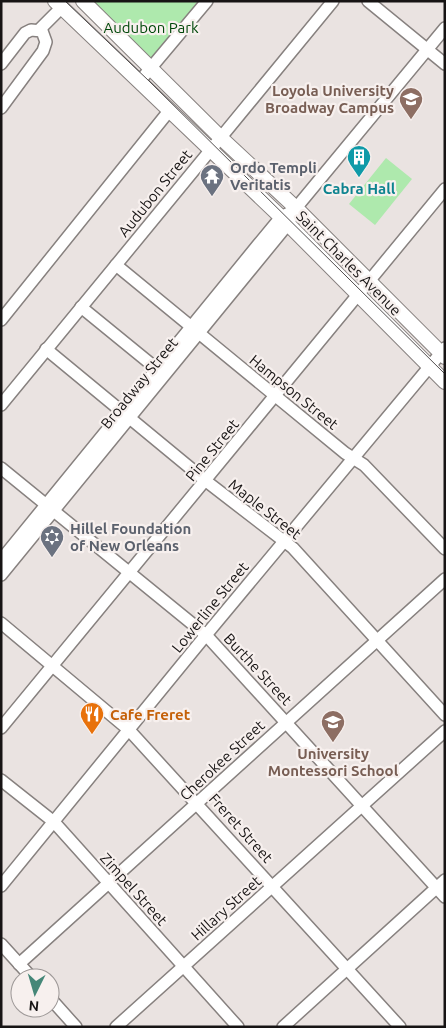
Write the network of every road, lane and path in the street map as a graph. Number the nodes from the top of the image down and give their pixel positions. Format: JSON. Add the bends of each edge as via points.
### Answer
{"nodes":[{"id":1,"x":83,"y":1,"type":"edge"},
{"id":2,"x":207,"y":1,"type":"edge"},
{"id":3,"x":333,"y":1,"type":"edge"},
{"id":4,"x":368,"y":1,"type":"edge"},
{"id":5,"x":59,"y":4,"type":"edge"},
{"id":6,"x":445,"y":28,"type":"edge"},
{"id":7,"x":41,"y":32,"type":"junction"},
{"id":8,"x":427,"y":49,"type":"junction"},
{"id":9,"x":1,"y":64,"type":"edge"},
{"id":10,"x":445,"y":64,"type":"edge"},
{"id":11,"x":151,"y":68,"type":"junction"},
{"id":12,"x":139,"y":82,"type":"junction"},
{"id":13,"x":1,"y":108,"type":"edge"},
{"id":14,"x":169,"y":110,"type":"junction"},
{"id":15,"x":220,"y":137,"type":"junction"},
{"id":16,"x":210,"y":148,"type":"junction"},
{"id":17,"x":445,"y":189,"type":"edge"},
{"id":18,"x":296,"y":208,"type":"junction"},
{"id":19,"x":284,"y":221,"type":"junction"},
{"id":20,"x":116,"y":265,"type":"junction"},
{"id":21,"x":368,"y":280,"type":"junction"},
{"id":22,"x":356,"y":294,"type":"junction"},
{"id":23,"x":81,"y":307,"type":"junction"},
{"id":24,"x":1,"y":320,"type":"edge"},
{"id":25,"x":196,"y":330,"type":"junction"},
{"id":26,"x":46,"y":349,"type":"junction"},
{"id":27,"x":443,"y":353,"type":"edge"},
{"id":28,"x":430,"y":366,"type":"junction"},
{"id":29,"x":157,"y":369,"type":"junction"},
{"id":30,"x":445,"y":382,"type":"edge"},
{"id":31,"x":274,"y":395,"type":"junction"},
{"id":32,"x":1,"y":405,"type":"edge"},
{"id":33,"x":125,"y":416,"type":"junction"},
{"id":34,"x":355,"y":458,"type":"junction"},
{"id":35,"x":1,"y":468,"type":"edge"},
{"id":36,"x":206,"y":481,"type":"junction"},
{"id":37,"x":49,"y":508,"type":"junction"},
{"id":38,"x":284,"y":541,"type":"junction"},
{"id":39,"x":445,"y":549,"type":"edge"},
{"id":40,"x":1,"y":560,"type":"edge"},
{"id":41,"x":129,"y":573,"type":"junction"},
{"id":42,"x":1,"y":575,"type":"edge"},
{"id":43,"x":445,"y":579,"type":"edge"},
{"id":44,"x":1,"y":623,"type":"edge"},
{"id":45,"x":206,"y":635,"type":"junction"},
{"id":46,"x":377,"y":640,"type":"junction"},
{"id":47,"x":53,"y":665,"type":"junction"},
{"id":48,"x":445,"y":715,"type":"edge"},
{"id":49,"x":286,"y":721,"type":"junction"},
{"id":50,"x":1,"y":728,"type":"edge"},
{"id":51,"x":130,"y":730,"type":"junction"},
{"id":52,"x":445,"y":731,"type":"edge"},
{"id":53,"x":1,"y":780,"type":"edge"},
{"id":54,"x":198,"y":803,"type":"junction"},
{"id":55,"x":362,"y":806,"type":"junction"},
{"id":56,"x":54,"y":822,"type":"junction"},
{"id":57,"x":108,"y":883,"type":"junction"},
{"id":58,"x":440,"y":884,"type":"edge"},
{"id":59,"x":1,"y":886,"type":"edge"},
{"id":60,"x":273,"y":886,"type":"junction"},
{"id":61,"x":445,"y":897,"type":"edge"},
{"id":62,"x":1,"y":944,"type":"edge"},
{"id":63,"x":19,"y":964,"type":"junction"},
{"id":64,"x":183,"y":966,"type":"junction"},
{"id":65,"x":23,"y":968,"type":"edge"},
{"id":66,"x":347,"y":969,"type":"junction"},
{"id":67,"x":60,"y":1009,"type":"edge"},
{"id":68,"x":76,"y":1027,"type":"edge"},
{"id":69,"x":116,"y":1027,"type":"edge"},
{"id":70,"x":238,"y":1027,"type":"edge"},
{"id":71,"x":283,"y":1027,"type":"edge"},
{"id":72,"x":400,"y":1027,"type":"edge"}],
"edges":[{"from":1,"to":11,"type":"main road","name":"Saint Charles Avenue"},
{"from":2,"to":11,"type":"street"},
{"from":3,"to":15,"type":"street","name":"Audubon Street"},
{"from":4,"to":8,"type":"street"},
{"from":5,"to":7,"type":"street","via":[[51,24]]},
{"from":5,"to":12,"type":"main road","name":"Saint Charles Avenue"},
{"from":6,"to":8,"type":"street","name":"Broadway Street"},
{"from":7,"to":9,"type":"street","via":[[26,33]]},
{"from":7,"to":13,"type":"street","via":[[46,42],[43,51]]},
{"from":8,"to":10,"type":"street"},
{"from":8,"to":18,"type":"street","name":"Broadway Street"},
{"from":11,"to":12,"type":"street"},
{"from":11,"to":15,"type":"main road","name":"Saint Charles Avenue"},
{"from":12,"to":14,"type":"main road","name":"Saint Charles Avenue"},
{"from":14,"to":16,"type":"main road","name":"Saint Charles Avenue"},
{"from":14,"to":24,"type":"street"},
{"from":15,"to":16,"type":"street","name":"Audubon Street"},
{"from":15,"to":18,"type":"main road","name":"Saint Charles Avenue"},
{"from":16,"to":19,"type":"main road","name":"Saint Charles Avenue"},
{"from":16,"to":20,"type":"street","name":"Audubon Street"},
{"from":17,"to":21,"type":"street","name":"Pine Street"},
{"from":18,"to":19,"type":"street","name":"Broadway Street"},
{"from":18,"to":21,"type":"main road","name":"Saint Charles Avenue"},
{"from":19,"to":22,"type":"main road","name":"Saint Charles Avenue"},
{"from":19,"to":25,"type":"street","name":"Broadway Street"},
{"from":20,"to":23,"type":"street","name":"Audubon Street"},
{"from":20,"to":25,"type":"street","name":"Hampson Street"},
{"from":21,"to":22,"type":"street","name":"Pine Street"},
{"from":21,"to":27,"type":"main road","name":"Saint Charles Avenue"},
{"from":22,"to":28,"type":"main road","name":"Saint Charles Avenue"},
{"from":22,"to":31,"type":"street","name":"Pine Street"},
{"from":23,"to":26,"type":"street","name":"Audubon Street"},
{"from":23,"to":29,"type":"street"},
{"from":25,"to":29,"type":"street","name":"Broadway Street"},
{"from":25,"to":31,"type":"street","name":"Hampson Street"},
{"from":25,"to":33,"type":"street","name":"Broadway Street"},
{"from":26,"to":32,"type":"street","name":"Audubon Street"},
{"from":26,"to":33,"type":"street","name":"Maple Street"},
{"from":27,"to":28,"type":"street","name":"Lowerline Street"},
{"from":28,"to":30,"type":"main road","name":"Saint Charles Avenue"},
{"from":28,"to":34,"type":"street","name":"Lowerline Street"},
{"from":29,"to":33,"type":"street","name":"Broadway Street"},
{"from":31,"to":34,"type":"street","name":"Hampson Street"},
{"from":31,"to":36,"type":"street","name":"Pine Street"},
{"from":33,"to":36,"type":"street","name":"Maple Street"},
{"from":33,"to":37,"type":"street","name":"Broadway Street"},
{"from":34,"to":38,"type":"street","name":"Lowerline Street"},
{"from":34,"to":39,"type":"street","name":"Hampson Street"},
{"from":35,"to":37,"type":"street","name":"Burthe Street"},
{"from":36,"to":38,"type":"street","name":"Maple Street"},
{"from":36,"to":41,"type":"street","name":"Pine Street"},
{"from":37,"to":40,"type":"street","name":"Broadway Street"},
{"from":37,"to":41,"type":"street","name":"Burthe Street"},
{"from":37,"to":42,"type":"street","name":"Broadway Street"},
{"from":38,"to":45,"type":"street","name":"Lowerline Street"},
{"from":38,"to":46,"type":"street","name":"Maple Street"},
{"from":41,"to":45,"type":"street","name":"Burthe Street"},
{"from":41,"to":47,"type":"street","name":"Pine Street"},
{"from":43,"to":46,"type":"street","name":"Cherokee Street"},
{"from":44,"to":47,"type":"street","name":"Freret Street"},
{"from":45,"to":49,"type":"street","name":"Burthe Street"},
{"from":45,"to":51,"type":"street","name":"Lowerline Street"},
{"from":46,"to":48,"type":"street","name":"Maple Street"},
{"from":46,"to":49,"type":"street","name":"Cherokee Street"},
{"from":47,"to":50,"type":"street","name":"Pine Street"},
{"from":47,"to":51,"type":"street","name":"Freret Street"},
{"from":49,"to":54,"type":"street","name":"Cherokee Street"},
{"from":49,"to":55,"type":"street","name":"Burthe Street"},
{"from":51,"to":54,"type":"street","name":"Freret Street"},
{"from":51,"to":56,"type":"street","name":"Lowerline Street"},
{"from":52,"to":55,"type":"street","name":"Hillary Street"},
{"from":53,"to":56,"type":"street","name":"Zimpel Street"},
{"from":54,"to":57,"type":"street","name":"Cherokee Street"},
{"from":54,"to":60,"type":"street","name":"Freret Street"},
{"from":55,"to":58,"type":"street","name":"Burthe Street"},
{"from":55,"to":60,"type":"street","name":"Hillary Street"},
{"from":56,"to":57,"type":"street","name":"Zimpel Street"},
{"from":56,"to":59,"type":"street","name":"Lowerline Street"},
{"from":57,"to":63,"type":"street","name":"Cherokee Street"},
{"from":57,"to":64,"type":"street","name":"Zimpel Street"},
{"from":58,"to":61,"type":"street","name":"Burthe Street"},
{"from":58,"to":66,"type":"street"},
{"from":60,"to":64,"type":"street","name":"Hillary Street"},
{"from":60,"to":66,"type":"street","name":"Freret Street"},
{"from":62,"to":63,"type":"street"},
{"from":63,"to":65,"type":"street"},
{"from":64,"to":69,"type":"street","name":"Hillary Street"},
{"from":64,"to":70,"type":"street","name":"Zimpel Street"},
{"from":66,"to":71,"type":"street"},
{"from":66,"to":72,"type":"street","name":"Freret Street"},
{"from":67,"to":68,"type":"street"}]}
